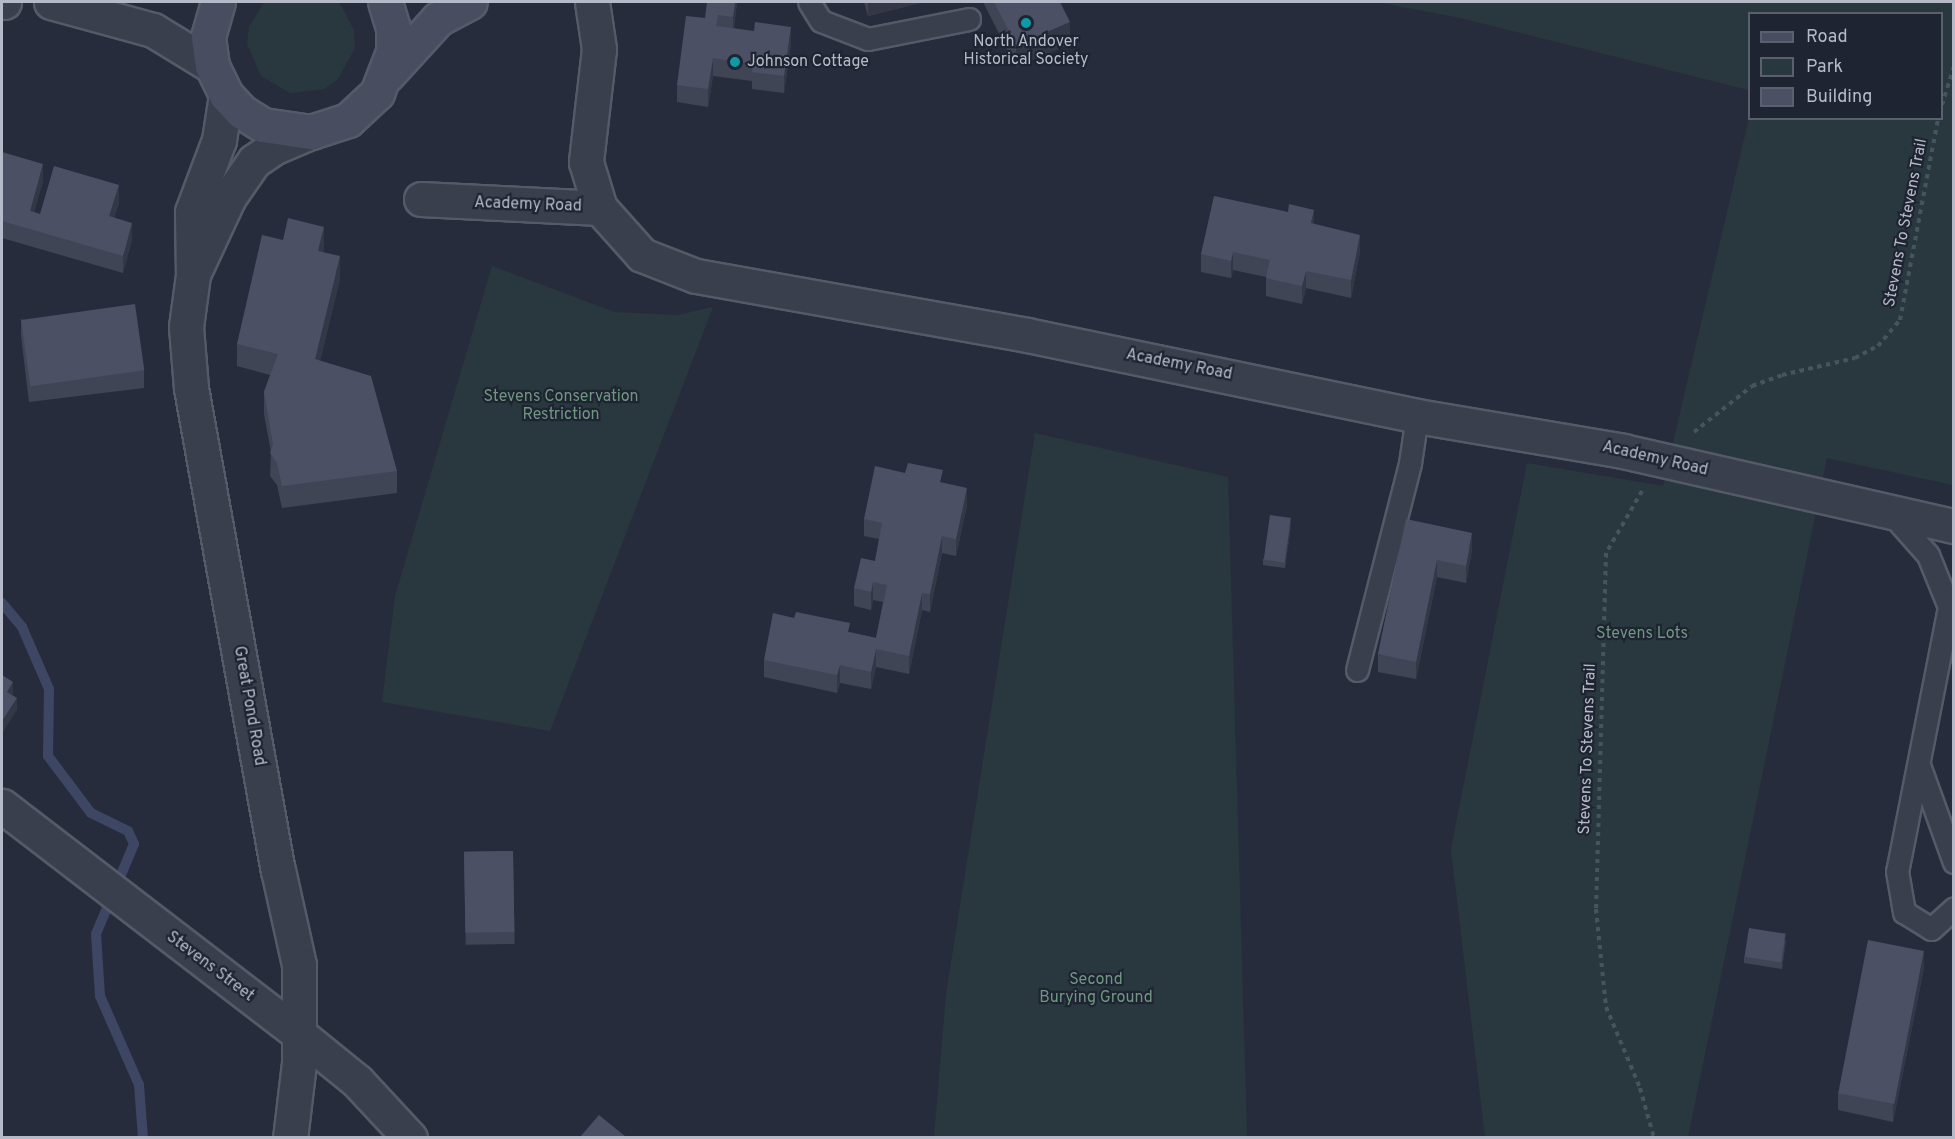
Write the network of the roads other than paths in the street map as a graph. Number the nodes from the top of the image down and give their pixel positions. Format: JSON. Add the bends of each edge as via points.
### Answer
{"nodes":[{"id":1,"x":51,"y":2,"type":"edge"},
{"id":2,"x":218,"y":2,"type":"edge"},
{"id":3,"x":385,"y":2,"type":"edge"},
{"id":4,"x":470,"y":2,"type":"edge"},
{"id":5,"x":592,"y":2,"type":"edge"},
{"id":6,"x":809,"y":2,"type":"edge"},
{"id":7,"x":969,"y":19,"type":"dead end"},
{"id":8,"x":386,"y":76,"type":"junction"},
{"id":9,"x":219,"y":80,"type":"junction"},
{"id":10,"x":311,"y":132,"type":"junction"},
{"id":11,"x":421,"y":199,"type":"dead end"},
{"id":12,"x":600,"y":208,"type":"junction"},
{"id":13,"x":193,"y":275,"type":"junction"},
{"id":14,"x":1417,"y":416,"type":"junction"},
{"id":15,"x":1890,"y":512,"type":"junction"},
{"id":16,"x":1953,"y":526,"type":"edge"},
{"id":17,"x":1357,"y":670,"type":"dead end"},
{"id":18,"x":1919,"y":764,"type":"junction"},
{"id":19,"x":2,"y":806,"type":"edge"},
{"id":20,"x":1953,"y":862,"type":"edge"},
{"id":21,"x":1953,"y":908,"type":"edge"},
{"id":22,"x":299,"y":1034,"type":"junction"},
{"id":23,"x":290,"y":1137,"type":"edge"},
{"id":24,"x":410,"y":1137,"type":"edge"}],
"edges":[{"from":1,"to":9,"type":"street","via":[[153,30]]},
{"from":2,"to":9,"type":"main road","via":[[208,37]]},
{"from":3,"to":8,"type":"main road","via":[[393,28],[393,52]]},
{"from":4,"to":8,"type":"main road","via":[[438,19]]},
{"from":5,"to":12,"type":"street","via":[[599,49],[586,162]]},
{"from":6,"to":7,"type":"lane","via":[[821,21],[868,39]]},
{"from":8,"to":10,"type":"main road","via":[[364,108],[330,128]]},
{"from":9,"to":10,"type":"main road","via":[[243,112],[263,125]]},
{"from":9,"to":13,"type":"street","name":"Great Pond Road","via":[[219,140],[192,212]]},
{"from":10,"to":13,"type":"street","name":"Great Pond Road","via":[[254,161],[228,197]]},
{"from":11,"to":12,"type":"street","name":"Academy Road"},
{"from":12,"to":14,"type":"street","name":"Academy Road","via":[[642,255],[696,276],[1017,333]]},
{"from":13,"to":22,"type":"street","name":"Great Pond Road","via":[[186,327],[191,388],[278,870],[299,965]]},
{"from":14,"to":15,"type":"street","name":"Academy Road","via":[[1526,433]]},
{"from":14,"to":17,"type":"lane","via":[[1410,463]]},
{"from":15,"to":16,"type":"street","name":"Academy Road"},
{"from":15,"to":18,"type":"lane","via":[[1928,555],[1949,607]]},
{"from":18,"to":20,"type":"lane"},
{"from":18,"to":21,"type":"lane","via":[[1897,871],[1904,912],[1931,929]]},
{"from":19,"to":22,"type":"street","name":"Stevens Street"},
{"from":22,"to":23,"type":"street","name":"Great Pond Road"},
{"from":22,"to":24,"type":"street","name":"Stevens Street","via":[[357,1081]]}]}
